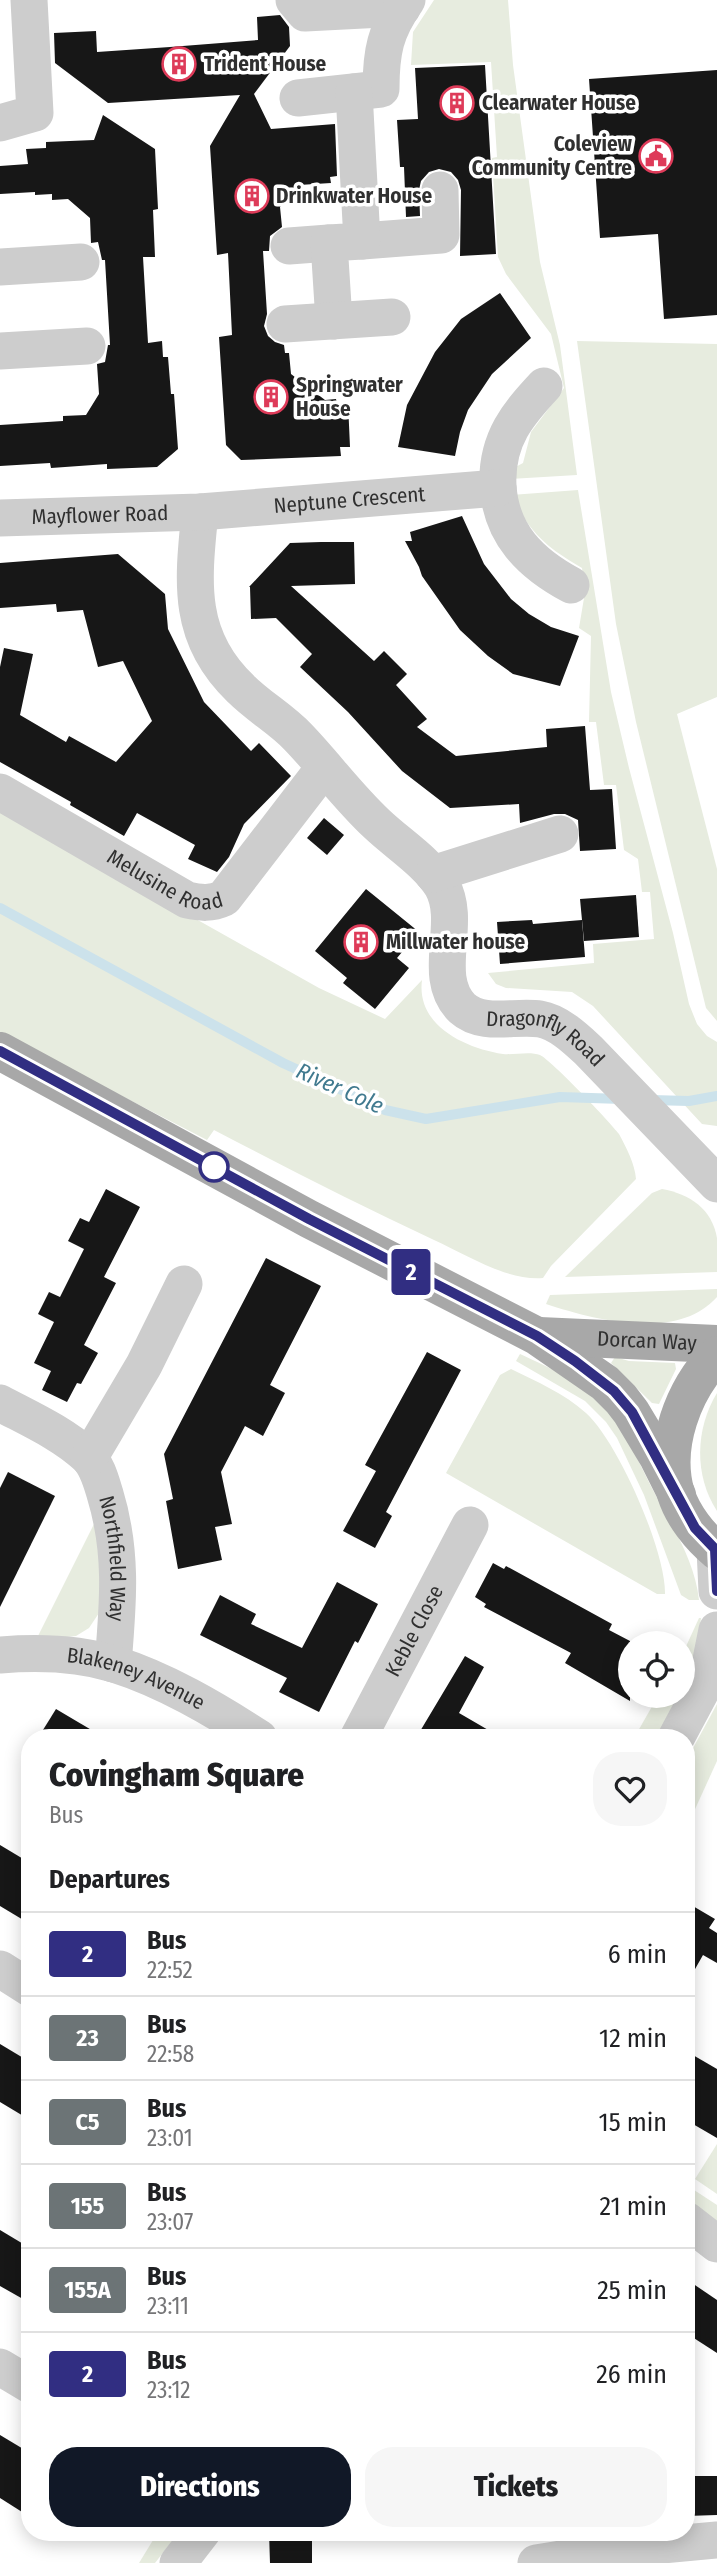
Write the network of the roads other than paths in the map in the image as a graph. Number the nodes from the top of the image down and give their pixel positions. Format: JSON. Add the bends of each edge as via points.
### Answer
{"nodes":[{"id":1,"x":29,"y":0,"type":"edge"},
{"id":2,"x":294,"y":0,"type":"edge"},
{"id":3,"x":404,"y":4,"type":"edge"},
{"id":4,"x":354,"y":92,"type":"junction"},
{"id":5,"x":298,"y":98,"type":"dead end"},
{"id":6,"x":0,"y":123,"type":"edge"},
{"id":7,"x":440,"y":190,"type":"dead end"},
{"id":8,"x":346,"y":242,"type":"junction"},
{"id":9,"x":289,"y":246,"type":"dead end"},
{"id":10,"x":81,"y":262,"type":"dead end"},
{"id":11,"x":0,"y":267,"type":"edge"},
{"id":12,"x":392,"y":317,"type":"dead end"},
{"id":13,"x":334,"y":321,"type":"junction"},
{"id":14,"x":285,"y":324,"type":"dead end"},
{"id":15,"x":87,"y":346,"type":"dead end"},
{"id":16,"x":0,"y":351,"type":"edge"},
{"id":17,"x":544,"y":386,"type":"dead end"},
{"id":18,"x":498,"y":488,"type":"junction"},
{"id":19,"x":200,"y":512,"type":"junction"},
{"id":20,"x":0,"y":518,"type":"edge"},
{"id":21,"x":571,"y":585,"type":"dead end"},
{"id":22,"x":324,"y":768,"type":"junction"},
{"id":23,"x":0,"y":792,"type":"edge"},
{"id":24,"x":560,"y":834,"type":"dead end"},
{"id":25,"x":433,"y":874,"type":"junction"},
{"id":26,"x":0,"y":1051,"type":"edge"},
{"id":27,"x":717,"y":1184,"type":"edge"},
{"id":28,"x":184,"y":1284,"type":"dead end"},
{"id":29,"x":537,"y":1336,"type":"junction"},
{"id":30,"x":717,"y":1344,"type":"edge"},
{"id":31,"x":717,"y":1355,"type":"edge"},
{"id":32,"x":0,"y":1404,"type":"edge"},
{"id":33,"x":89,"y":1458,"type":"junction"},
{"id":34,"x":677,"y":1495,"type":"junction"},
{"id":35,"x":470,"y":1525,"type":"dead end"},
{"id":36,"x":716,"y":1550,"type":"edge"},
{"id":37,"x":717,"y":1591,"type":"edge"},
{"id":38,"x":717,"y":1630,"type":"edge"},
{"id":39,"x":0,"y":1655,"type":"edge"},
{"id":40,"x":113,"y":1664,"type":"junction"},
{"id":41,"x":712,"y":1675,"type":"edge"},
{"id":42,"x":244,"y":1729,"type":"edge"},
{"id":43,"x":363,"y":1729,"type":"edge"},
{"id":44,"x":681,"y":1729,"type":"edge"},
{"id":45,"x":0,"y":1969,"type":"edge"},
{"id":46,"x":21,"y":1982,"type":"edge"},
{"id":47,"x":695,"y":2227,"type":"edge"},
{"id":48,"x":717,"y":2244,"type":"edge"},
{"id":49,"x":0,"y":2367,"type":"edge"},
{"id":50,"x":21,"y":2380,"type":"edge"},
{"id":51,"x":695,"y":2540,"type":"edge"},
{"id":52,"x":717,"y":2540,"type":"edge"},
{"id":53,"x":195,"y":2541,"type":"edge"},
{"id":54,"x":625,"y":2541,"type":"edge"},
{"id":55,"x":178,"y":2563,"type":"edge"},
{"id":56,"x":536,"y":2563,"type":"edge"}],
"edges":[{"from":1,"to":6,"type":"street","via":[[35,113]]},
{"from":2,"to":3,"type":"street","via":[[305,13]]},
{"from":3,"to":4,"type":"street","via":[[384,44],[381,89]]},
{"from":4,"to":5,"type":"street"},
{"from":4,"to":8,"type":"street"},
{"from":7,"to":8,"type":"street","via":[[441,235]]},
{"from":8,"to":9,"type":"street"},
{"from":8,"to":13,"type":"street"},
{"from":10,"to":11,"type":"street"},
{"from":12,"to":13,"type":"street"},
{"from":13,"to":14,"type":"street"},
{"from":15,"to":16,"type":"street"},
{"from":17,"to":18,"type":"street","via":[[510,430],[501,450]]},
{"from":18,"to":19,"type":"street","name":"Neptune Crescent"},
{"from":18,"to":21,"type":"street","via":[[506,526],[518,544],[551,574]]},
{"from":19,"to":20,"type":"street","name":"Mayflower Road"},
{"from":19,"to":22,"type":"street","name":"Dragonfly Road","via":[[194,575],[204,637],[242,690],[290,729]]},
{"from":22,"to":23,"type":"street","name":"Melusine Road","via":[[224,898],[213,903],[187,900]]},
{"from":22,"to":25,"type":"street","name":"Dragonfly Road"},
{"from":24,"to":25,"type":"street"},
{"from":25,"to":27,"type":"street","name":"Dragonfly Road","via":[[448,900],[448,987],[464,1010],[488,1019],[540,1019],[570,1034]]},
{"from":26,"to":29,"type":"main road","name":"Dorcan Way","via":[[309,1219]]},
{"from":28,"to":33,"type":"street","via":[[144,1365]]},
{"from":29,"to":30,"type":"main road","name":"Dorcan Way"},
{"from":29,"to":34,"type":"main road","name":"Dorcan Way","via":[[614,1391],[632,1412]]},
{"from":31,"to":34,"type":"main road","via":[[694,1384],[680,1415],[674,1449]]},
{"from":32,"to":33,"type":"street","name":"Northfield Way","via":[[62,1437]]},
{"from":33,"to":40,"type":"street","name":"Northfield Way","via":[[100,1478],[118,1546]]},
{"from":34,"to":36,"type":"main road","name":"Dorcan Way","via":[[695,1528]]},
{"from":35,"to":43,"type":"street","name":"Keble Close"},
{"from":36,"to":37,"type":"street"},
{"from":38,"to":41,"type":"street"},
{"from":39,"to":40,"type":"street","name":"Blakeney Avenue","via":[[22,1653]]},
{"from":40,"to":42,"type":"street","name":"Blakeney Avenue","via":[[173,1689]]},
{"from":41,"to":44,"type":"street"},
{"from":45,"to":46,"type":"street"},
{"from":47,"to":48,"type":"street"},
{"from":49,"to":50,"type":"street"},
{"from":51,"to":52,"type":"street"},
{"from":53,"to":55,"type":"street"},
{"from":54,"to":56,"type":"street"}]}
